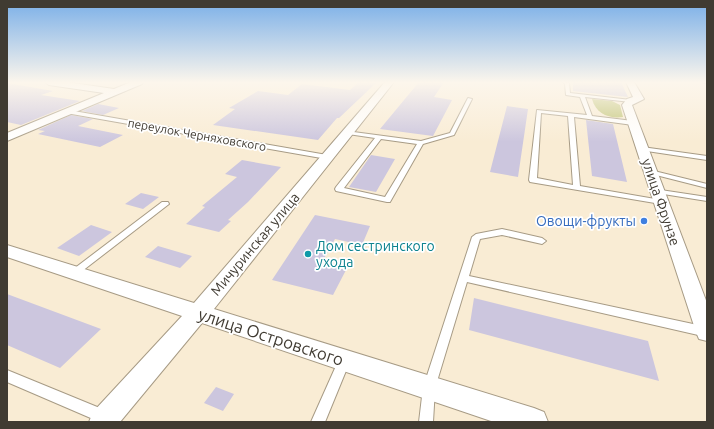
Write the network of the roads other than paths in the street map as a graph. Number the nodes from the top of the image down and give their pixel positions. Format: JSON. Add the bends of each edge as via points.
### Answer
{"nodes":[{"id":1,"x":91,"y":102,"type":"edge"},
{"id":2,"x":373,"y":102,"type":"edge"},
{"id":3,"x":468,"y":102,"type":"edge"},
{"id":4,"x":585,"y":102,"type":"edge"},
{"id":5,"x":630,"y":102,"type":"edge"},
{"id":6,"x":68,"y":112,"type":"junction"},
{"id":7,"x":571,"y":115,"type":"junction"},
{"id":8,"x":590,"y":117,"type":"junction"},
{"id":9,"x":633,"y":123,"type":"junction"},
{"id":10,"x":348,"y":132,"type":"junction"},
{"id":11,"x":7,"y":137,"type":"edge"},
{"id":12,"x":379,"y":137,"type":"junction"},
{"id":13,"x":420,"y":143,"type":"junction"},
{"id":14,"x":642,"y":149,"type":"junction"},
{"id":15,"x":327,"y":157,"type":"junction"},
{"id":16,"x":707,"y":158,"type":"edge"},
{"id":17,"x":650,"y":172,"type":"junction"},
{"id":18,"x":707,"y":186,"type":"edge"},
{"id":19,"x":577,"y":188,"type":"junction"},
{"id":20,"x":659,"y":197,"type":"junction"},
{"id":21,"x":707,"y":199,"type":"edge"},
{"id":22,"x":165,"y":204,"type":"dead end"},
{"id":23,"x":542,"y":241,"type":"dead end"},
{"id":24,"x":7,"y":251,"type":"edge"},
{"id":25,"x":74,"y":273,"type":"junction"},
{"id":26,"x":463,"y":278,"type":"junction"},
{"id":27,"x":198,"y":313,"type":"junction"},
{"id":28,"x":707,"y":332,"type":"edge"},
{"id":29,"x":344,"y":360,"type":"junction"},
{"id":30,"x":7,"y":376,"type":"edge"},
{"id":31,"x":429,"y":388,"type":"junction"},
{"id":32,"x":105,"y":420,"type":"edge"},
{"id":33,"x":318,"y":422,"type":"edge"},
{"id":34,"x":426,"y":422,"type":"edge"},
{"id":35,"x":534,"y":422,"type":"edge"}],
"edges":[{"from":1,"to":6,"type":"street"},
{"from":2,"to":10,"type":"street","name":"Мичуринская улица"},
{"from":3,"to":13,"type":"lane","via":[[452,134]]},
{"from":4,"to":8,"type":"lane"},
{"from":5,"to":9,"type":"street","name":"улица Фрунзе","via":[[627,105]]},
{"from":6,"to":11,"type":"street"},
{"from":6,"to":15,"type":"lane","name":"переулок Черняховского"},
{"from":7,"to":8,"type":"lane"},
{"from":7,"to":19,"type":"lane"},
{"from":7,"to":19,"type":"lane","via":[[539,111],[533,180]]},
{"from":8,"to":9,"type":"lane"},
{"from":9,"to":14,"type":"street","name":"улица Фрунзе"},
{"from":10,"to":12,"type":"lane"},
{"from":10,"to":15,"type":"street","name":"Мичуринская улица"},
{"from":12,"to":13,"type":"lane"},
{"from":12,"to":13,"type":"lane","via":[[339,189],[387,200]]},
{"from":14,"to":16,"type":"lane"},
{"from":14,"to":17,"type":"street","name":"улица Фрунзе"},
{"from":15,"to":27,"type":"street","name":"Мичуринская улица"},
{"from":17,"to":18,"type":"lane"},
{"from":17,"to":20,"type":"street","name":"улица Фрунзе"},
{"from":19,"to":20,"type":"lane"},
{"from":20,"to":21,"type":"lane"},
{"from":20,"to":28,"type":"street","name":"улица Фрунзе"},
{"from":22,"to":25,"type":"lane"},
{"from":23,"to":26,"type":"lane","via":[[502,232],[476,237]]},
{"from":24,"to":25,"type":"street","name":"улица Островского"},
{"from":25,"to":27,"type":"street","name":"улица Островского"},
{"from":26,"to":28,"type":"lane"},
{"from":26,"to":31,"type":"lane"},
{"from":27,"to":29,"type":"street","name":"улица Островского"},
{"from":27,"to":32,"type":"street","name":"Мичуринская улица"},
{"from":29,"to":31,"type":"street","name":"улица Островского"},
{"from":29,"to":33,"type":"lane"},
{"from":30,"to":32,"type":"lane"},
{"from":31,"to":34,"type":"lane"},
{"from":31,"to":35,"type":"street","name":"улица Островского"}]}
